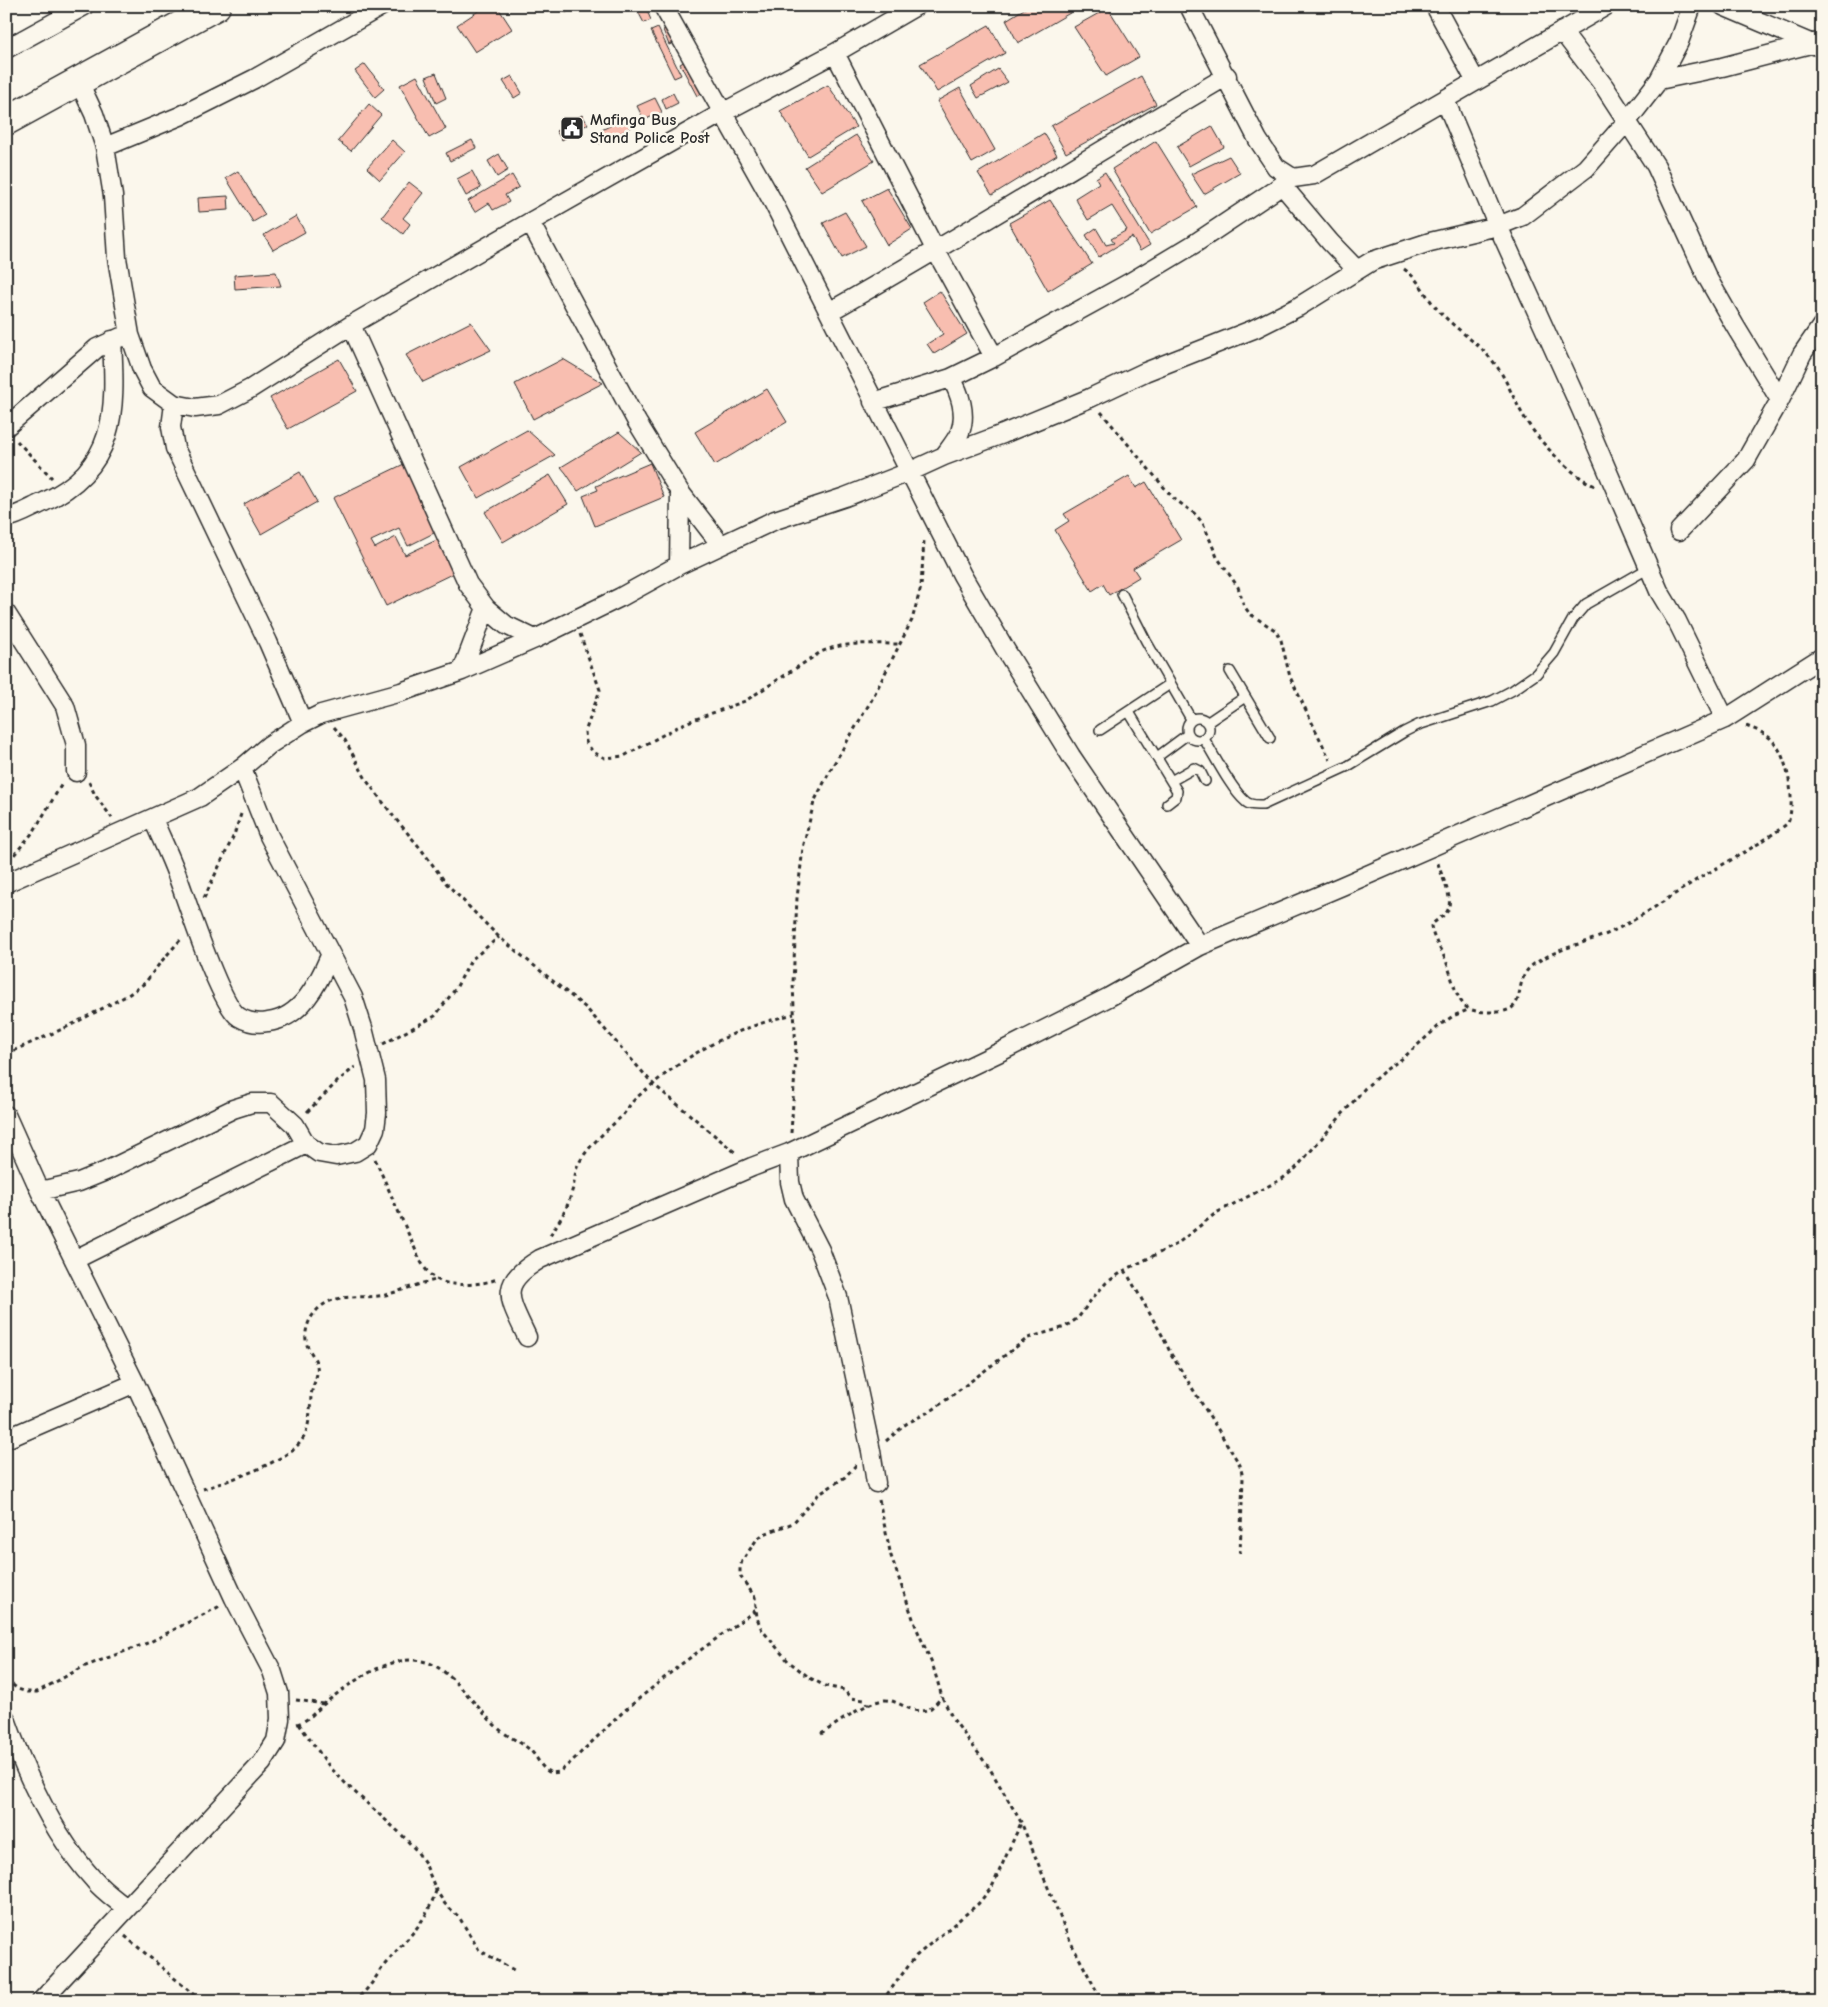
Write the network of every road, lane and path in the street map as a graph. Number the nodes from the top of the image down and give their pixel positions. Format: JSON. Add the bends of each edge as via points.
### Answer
{"nodes":[{"id":1,"x":84,"y":6,"type":"edge"},
{"id":2,"x":216,"y":6,"type":"edge"},
{"id":3,"x":382,"y":6,"type":"edge"},
{"id":4,"x":663,"y":6,"type":"edge"},
{"id":5,"x":916,"y":6,"type":"edge"},
{"id":6,"x":1189,"y":6,"type":"edge"},
{"id":7,"x":1435,"y":6,"type":"edge"},
{"id":8,"x":1606,"y":6,"type":"edge"},
{"id":9,"x":1692,"y":6,"type":"edge"},
{"id":10,"x":1723,"y":6,"type":"edge"},
{"id":11,"x":1562,"y":32,"type":"junction"},
{"id":12,"x":10,"y":41,"type":"edge"},
{"id":13,"x":1819,"y":45,"type":"edge"},
{"id":14,"x":835,"y":53,"type":"junction"},
{"id":15,"x":1227,"y":76,"type":"junction"},
{"id":16,"x":1475,"y":80,"type":"junction"},
{"id":17,"x":1659,"y":80,"type":"junction"},
{"id":18,"x":79,"y":82,"type":"junction"},
{"id":19,"x":1445,"y":100,"type":"junction"},
{"id":20,"x":724,"y":112,"type":"junction"},
{"id":21,"x":1628,"y":120,"type":"junction"},
{"id":22,"x":6,"y":121,"type":"edge"},
{"id":23,"x":105,"y":147,"type":"junction"},
{"id":24,"x":1288,"y":181,"type":"junction"},
{"id":25,"x":530,"y":222,"type":"junction"},
{"id":26,"x":1498,"y":226,"type":"junction"},
{"id":27,"x":936,"y":251,"type":"junction"},
{"id":28,"x":1364,"y":265,"type":"junction"},
{"id":29,"x":829,"y":312,"type":"junction"},
{"id":30,"x":351,"y":325,"type":"junction"},
{"id":31,"x":1822,"y":325,"type":"edge"},
{"id":32,"x":130,"y":335,"type":"junction"},
{"id":33,"x":112,"y":340,"type":"junction"},
{"id":34,"x":994,"y":357,"type":"junction"},
{"id":35,"x":951,"y":378,"type":"junction"},
{"id":36,"x":1090,"y":398,"type":"junction"},
{"id":37,"x":1780,"y":400,"type":"junction"},
{"id":38,"x":873,"y":402,"type":"junction"},
{"id":39,"x":174,"y":404,"type":"junction"},
{"id":40,"x":9,"y":431,"type":"edge"},
{"id":41,"x":944,"y":456,"type":"junction"},
{"id":42,"x":909,"y":472,"type":"junction"},
{"id":43,"x":64,"y":490,"type":"junction"},
{"id":44,"x":680,"y":492,"type":"junction"},
{"id":45,"x":1617,"y":492,"type":"junction"},
{"id":46,"x":932,"y":511,"type":"junction"},
{"id":47,"x":6,"y":518,"type":"edge"},
{"id":48,"x":1679,"y":530,"type":"dead end"},
{"id":49,"x":721,"y":545,"type":"junction"},
{"id":50,"x":679,"y":566,"type":"junction"},
{"id":51,"x":1649,"y":568,"type":"junction"},
{"id":52,"x":1122,"y":594,"type":"dead end"},
{"id":53,"x":486,"y":608,"type":"junction"},
{"id":54,"x":6,"y":613,"type":"edge"},
{"id":55,"x":575,"y":619,"type":"junction"},
{"id":56,"x":535,"y":639,"type":"junction"},
{"id":57,"x":899,"y":644,"type":"junction"},
{"id":58,"x":1822,"y":657,"type":"edge"},
{"id":59,"x":462,"y":670,"type":"junction"},
{"id":60,"x":1230,"y":671,"type":"dead end"},
{"id":61,"x":1170,"y":684,"type":"junction"},
{"id":62,"x":1245,"y":697,"type":"junction"},
{"id":63,"x":1129,"y":712,"type":"junction"},
{"id":64,"x":321,"y":714,"type":"junction"},
{"id":65,"x":1191,"y":719,"type":"junction"},
{"id":66,"x":1725,"y":719,"type":"junction"},
{"id":67,"x":1208,"y":722,"type":"junction"},
{"id":68,"x":303,"y":723,"type":"junction"},
{"id":69,"x":1100,"y":730,"type":"dead end"},
{"id":70,"x":1188,"y":734,"type":"junction"},
{"id":71,"x":1204,"y":738,"type":"junction"},
{"id":72,"x":1270,"y":738,"type":"dead end"},
{"id":73,"x":1156,"y":757,"type":"junction"},
{"id":74,"x":242,"y":768,"type":"junction"},
{"id":75,"x":76,"y":772,"type":"junction"},
{"id":76,"x":1335,"y":772,"type":"junction"},
{"id":77,"x":1205,"y":781,"type":"dead end"},
{"id":78,"x":1172,"y":782,"type":"junction"},
{"id":79,"x":251,"y":791,"type":"junction"},
{"id":80,"x":1167,"y":804,"type":"dead end"},
{"id":81,"x":153,"y":819,"type":"junction"},
{"id":82,"x":126,"y":831,"type":"junction"},
{"id":83,"x":1437,"y":845,"type":"junction"},
{"id":84,"x":6,"y":863,"type":"edge"},
{"id":85,"x":6,"y":883,"type":"edge"},
{"id":86,"x":192,"y":918,"type":"junction"},
{"id":87,"x":499,"y":937,"type":"junction"},
{"id":88,"x":1200,"y":946,"type":"junction"},
{"id":89,"x":330,"y":956,"type":"junction"},
{"id":90,"x":1470,"y":1009,"type":"junction"},
{"id":91,"x":794,"y":1014,"type":"junction"},
{"id":92,"x":6,"y":1054,"type":"edge"},
{"id":93,"x":370,"y":1054,"type":"junction"},
{"id":94,"x":653,"y":1084,"type":"junction"},
{"id":95,"x":6,"y":1115,"type":"edge"},
{"id":96,"x":295,"y":1125,"type":"junction"},
{"id":97,"x":306,"y":1144,"type":"junction"},
{"id":98,"x":368,"y":1144,"type":"junction"},
{"id":99,"x":788,"y":1153,"type":"junction"},
{"id":100,"x":752,"y":1167,"type":"junction"},
{"id":101,"x":40,"y":1191,"type":"junction"},
{"id":102,"x":540,"y":1259,"type":"junction"},
{"id":103,"x":74,"y":1260,"type":"junction"},
{"id":104,"x":523,"y":1269,"type":"junction"},
{"id":105,"x":1125,"y":1270,"type":"junction"},
{"id":106,"x":436,"y":1280,"type":"junction"},
{"id":107,"x":527,"y":1338,"type":"dead end"},
{"id":108,"x":136,"y":1383,"type":"junction"},
{"id":109,"x":6,"y":1439,"type":"edge"},
{"id":110,"x":871,"y":1452,"type":"junction"},
{"id":111,"x":876,"y":1483,"type":"joint"},
{"id":112,"x":186,"y":1495,"type":"junction"},
{"id":113,"x":1240,"y":1554,"type":"dead end"},
{"id":114,"x":234,"y":1598,"type":"junction"},
{"id":115,"x":756,"y":1610,"type":"junction"},
{"id":116,"x":6,"y":1680,"type":"edge"},
{"id":117,"x":279,"y":1693,"type":"junction"},
{"id":118,"x":942,"y":1697,"type":"junction"},
{"id":119,"x":325,"y":1704,"type":"junction"},
{"id":120,"x":869,"y":1705,"type":"junction"},
{"id":121,"x":6,"y":1719,"type":"edge"},
{"id":122,"x":280,"y":1719,"type":"junction"},
{"id":123,"x":299,"y":1724,"type":"junction"},
{"id":124,"x":821,"y":1734,"type":"dead end"},
{"id":125,"x":1021,"y":1822,"type":"junction"},
{"id":126,"x":436,"y":1890,"type":"junction"},
{"id":127,"x":126,"y":1908,"type":"junction"},
{"id":128,"x":111,"y":1924,"type":"junction"},
{"id":129,"x":517,"y":1972,"type":"dead end"},
{"id":130,"x":40,"y":2001,"type":"edge"},
{"id":131,"x":200,"y":2001,"type":"edge"},
{"id":132,"x":354,"y":2001,"type":"edge"},
{"id":133,"x":882,"y":2001,"type":"edge"},
{"id":134,"x":1102,"y":2001,"type":"edge"}],
"edges":[{"from":1,"to":12,"type":"street"},
{"from":2,"to":18,"type":"highway"},
{"from":3,"to":23,"type":"street","via":[[254,79],[180,116]]},
{"from":4,"to":20,"type":"street"},
{"from":5,"to":14,"type":"street"},
{"from":6,"to":15,"type":"street"},
{"from":7,"to":16,"type":"street"},
{"from":8,"to":11,"type":"street"},
{"from":9,"to":17,"type":"street","via":[[1679,42]]},
{"from":10,"to":13,"type":"street"},
{"from":11,"to":16,"type":"street"},
{"from":11,"to":21,"type":"street"},
{"from":13,"to":17,"type":"street"},
{"from":14,"to":20,"type":"street"},
{"from":14,"to":27,"type":"street"},
{"from":15,"to":24,"type":"street","via":[[1258,140]]},
{"from":15,"to":27,"type":"street"},
{"from":16,"to":19,"type":"street"},
{"from":17,"to":21,"type":"street"},
{"from":18,"to":22,"type":"highway"},
{"from":18,"to":23,"type":"street"},
{"from":19,"to":24,"type":"street","via":[[1314,175]]},
{"from":19,"to":26,"type":"street"},
{"from":20,"to":25,"type":"street"},
{"from":20,"to":29,"type":"street"},
{"from":21,"to":26,"type":"street","via":[[1586,168],[1523,216]]},
{"from":21,"to":37,"type":"street","via":[[1656,166],[1707,277]]},
{"from":23,"to":32,"type":"street","via":[[113,196],[116,258]]},
{"from":24,"to":28,"type":"street","via":[[1330,242]]},
{"from":24,"to":34,"type":"street","via":[[1129,283]]},
{"from":25,"to":30,"type":"street"},
{"from":25,"to":44,"type":"street","via":[[637,422]]},
{"from":26,"to":28,"type":"street","via":[[1430,242]]},
{"from":26,"to":45,"type":"street"},
{"from":27,"to":29,"type":"street"},
{"from":27,"to":34,"type":"street"},
{"from":28,"to":36,"type":"street","via":[[1298,307],[1254,329],[1145,372]]},
{"from":28,"to":45,"type":"path","via":[[1399,267],[1416,279],[1438,310],[1498,368],[1524,418],[1544,443],[1585,482]]},
{"from":29,"to":38,"type":"street"},
{"from":30,"to":39,"type":"street","via":[[219,405],[195,408]]},
{"from":30,"to":53,"type":"street","via":[[468,584]]},
{"from":31,"to":37,"type":"street","via":[[1802,354]]},
{"from":32,"to":33,"type":"street"},
{"from":32,"to":39,"type":"street","via":[[152,388]]},
{"from":33,"to":40,"type":"street","via":[[97,348]]},
{"from":33,"to":43,"type":"street","via":[[113,415],[104,446],[84,475]]},
{"from":34,"to":35,"type":"street"},
{"from":35,"to":38,"type":"street"},
{"from":35,"to":41,"type":"street","via":[[960,394],[962,413],[960,432]]},
{"from":36,"to":41,"type":"street"},
{"from":36,"to":76,"type":"path","via":[[1153,477],[1203,523],[1217,557],[1238,587],[1244,606],[1250,614],[1275,630],[1281,640],[1290,677]]},
{"from":37,"to":48,"type":"street","via":[[1746,460]]},
{"from":38,"to":42,"type":"street"},
{"from":39,"to":68,"type":"street","via":[[174,448],[268,642]]},
{"from":40,"to":43,"type":"path"},
{"from":41,"to":42,"type":"street"},
{"from":42,"to":46,"type":"street"},
{"from":42,"to":49,"type":"street","via":[[775,520]]},
{"from":43,"to":47,"type":"street"},
{"from":44,"to":49,"type":"street"},
{"from":44,"to":50,"type":"street"},
{"from":45,"to":51,"type":"street"},
{"from":46,"to":57,"type":"path","via":[[923,544],[917,605]]},
{"from":46,"to":88,"type":"street","via":[[962,575],[1005,649],[1071,756]]},
{"from":49,"to":50,"type":"street"},
{"from":50,"to":55,"type":"street"},
{"from":51,"to":66,"type":"street"},
{"from":51,"to":76,"type":"lane","via":[[1586,604],[1573,619],[1554,653],[1536,674],[1513,690],[1492,702],[1418,725]]},
{"from":52,"to":61,"type":"lane"},
{"from":53,"to":56,"type":"street","via":[[506,625]]},
{"from":53,"to":59,"type":"street"},
{"from":54,"to":75,"type":"street","via":[[65,706],[76,745]]},
{"from":55,"to":56,"type":"street"},
{"from":55,"to":57,"type":"path","via":[[600,690],[585,732],[586,742],[593,752],[605,758],[624,756],[685,723],[745,700],[833,647]]},
{"from":56,"to":59,"type":"street"},
{"from":57,"to":91,"type":"path","via":[[814,802],[802,848],[797,898]]},
{"from":58,"to":66,"type":"street"},
{"from":59,"to":64,"type":"street","via":[[401,692]]},
{"from":60,"to":62,"type":"lane"},
{"from":61,"to":63,"type":"lane"},
{"from":61,"to":65,"type":"lane"},
{"from":62,"to":67,"type":"lane"},
{"from":62,"to":72,"type":"lane"},
{"from":63,"to":69,"type":"lane"},
{"from":63,"to":73,"type":"lane"},
{"from":64,"to":68,"type":"street"},
{"from":64,"to":87,"type":"path","via":[[345,740],[367,780],[394,817],[446,882]]},
{"from":65,"to":67,"type":"lane","via":[[1203,718]]},
{"from":65,"to":70,"type":"lane","via":[[1186,729]]},
{"from":66,"to":83,"type":"street"},
{"from":66,"to":90,"type":"path","via":[[1764,734],[1782,753],[1792,804],[1788,823],[1638,918],[1531,966],[1524,976],[1519,999],[1512,1008],[1498,1012]]},
{"from":67,"to":71,"type":"lane","via":[[1210,728]]},
{"from":68,"to":74,"type":"street"},
{"from":70,"to":71,"type":"lane","via":[[1192,739]]},
{"from":70,"to":73,"type":"lane"},
{"from":71,"to":76,"type":"lane","via":[[1236,790],[1245,802],[1254,806],[1286,796]]},
{"from":73,"to":78,"type":"lane"},
{"from":74,"to":79,"type":"street"},
{"from":74,"to":81,"type":"street","via":[[200,797]]},
{"from":75,"to":82,"type":"path","via":[[88,781],[104,808]]},
{"from":75,"to":84,"type":"path","via":[[68,775],[34,831]]},
{"from":77,"to":78,"type":"lane","via":[[1200,771],[1194,768]]},
{"from":78,"to":80,"type":"lane","via":[[1178,794]]},
{"from":79,"to":86,"type":"path","via":[[234,835]]},
{"from":79,"to":89,"type":"street","via":[[268,836]]},
{"from":81,"to":82,"type":"street"},
{"from":81,"to":86,"type":"street"},
{"from":82,"to":85,"type":"street"},
{"from":83,"to":88,"type":"street"},
{"from":83,"to":90,"type":"path","via":[[1438,866],[1450,905],[1431,926],[1432,934],[1461,1000]]},
{"from":86,"to":89,"type":"street","via":[[221,990],[238,1017],[255,1024],[276,1021],[295,1011],[311,994]]},
{"from":86,"to":92,"type":"path","via":[[176,946],[139,988],[69,1026]]},
{"from":87,"to":93,"type":"path","via":[[471,960],[456,988],[435,1016]]},
{"from":87,"to":94,"type":"path","via":[[586,1008]]},
{"from":88,"to":99,"type":"street","via":[[998,1054]]},
{"from":89,"to":93,"type":"street","via":[[353,997]]},
{"from":90,"to":105,"type":"path","via":[[1440,1025],[1365,1088],[1296,1168],[1282,1179],[1216,1213],[1177,1244]]},
{"from":91,"to":94,"type":"path","via":[[731,1034],[703,1048]]},
{"from":91,"to":99,"type":"path","via":[[795,1085]]},
{"from":93,"to":96,"type":"path"},
{"from":93,"to":98,"type":"street","via":[[376,1080],[377,1113]]},
{"from":94,"to":100,"type":"path"},
{"from":94,"to":102,"type":"path","via":[[634,1100],[578,1165],[563,1215]]},
{"from":95,"to":101,"type":"street"},
{"from":96,"to":97,"type":"street"},
{"from":96,"to":101,"type":"street","via":[[271,1103],[252,1103],[233,1109],[106,1172]]},
{"from":97,"to":98,"type":"street","via":[[319,1153],[336,1156],[355,1152]]},
{"from":97,"to":103,"type":"street"},
{"from":98,"to":106,"type":"path","via":[[420,1260]]},
{"from":99,"to":100,"type":"street"},
{"from":99,"to":110,"type":"street","via":[[794,1199],[820,1250],[838,1297]]},
{"from":100,"to":102,"type":"street"},
{"from":101,"to":103,"type":"street"},
{"from":102,"to":104,"type":"street"},
{"from":103,"to":108,"type":"street"},
{"from":104,"to":106,"type":"path","via":[[490,1282],[465,1285]]},
{"from":104,"to":107,"type":"street","via":[[513,1280],[510,1291],[513,1308]]},
{"from":105,"to":110,"type":"path","via":[[1106,1283],[1078,1318],[1065,1327],[1028,1338]]},
{"from":105,"to":113,"type":"path","via":[[1171,1354],[1240,1465],[1243,1478]]},
{"from":106,"to":112,"type":"path","via":[[369,1298],[342,1296],[321,1306],[311,1316],[306,1328],[307,1344],[318,1368],[302,1440],[272,1461],[236,1478]]},
{"from":108,"to":109,"type":"street"},
{"from":108,"to":112,"type":"street"},
{"from":110,"to":111,"type":"street"},
{"from":110,"to":115,"type":"path","via":[[845,1477],[818,1495],[793,1522],[757,1539],[740,1568],[740,1576],[755,1597]]},
{"from":111,"to":118,"type":"path","via":[[891,1556]]},
{"from":112,"to":114,"type":"street"},
{"from":114,"to":116,"type":"path","via":[[150,1642],[83,1667],[37,1692],[18,1689]]},
{"from":114,"to":117,"type":"street","via":[[272,1670]]},
{"from":115,"to":119,"type":"path","via":[[680,1665],[624,1711],[570,1763],[552,1774],[543,1768],[531,1751],[498,1729],[434,1664],[419,1660],[385,1666],[360,1677]]},
{"from":115,"to":120,"type":"path","via":[[762,1630],[788,1661],[824,1686],[844,1690],[851,1698],[864,1700]]},
{"from":117,"to":119,"type":"path","via":[[303,1702]]},
{"from":117,"to":122,"type":"street"},
{"from":118,"to":120,"type":"path","via":[[931,1708],[919,1712],[886,1700]]},
{"from":118,"to":125,"type":"path"},
{"from":119,"to":123,"type":"path"},
{"from":120,"to":124,"type":"path"},
{"from":121,"to":127,"type":"street","via":[[31,1782],[74,1856],[95,1882]]},
{"from":122,"to":123,"type":"path"},
{"from":122,"to":127,"type":"street","via":[[276,1741],[262,1763]]},
{"from":123,"to":126,"type":"path","via":[[329,1766],[416,1850]]},
{"from":125,"to":133,"type":"path","via":[[992,1887],[978,1904],[916,1956]]},
{"from":125,"to":134,"type":"path","via":[[1070,1941]]},
{"from":126,"to":129,"type":"path","via":[[479,1950]]},
{"from":126,"to":132,"type":"path","via":[[430,1910],[421,1924],[386,1963],[370,1987]]},
{"from":127,"to":128,"type":"street"},
{"from":128,"to":130,"type":"street"},
{"from":128,"to":131,"type":"path"}]}
